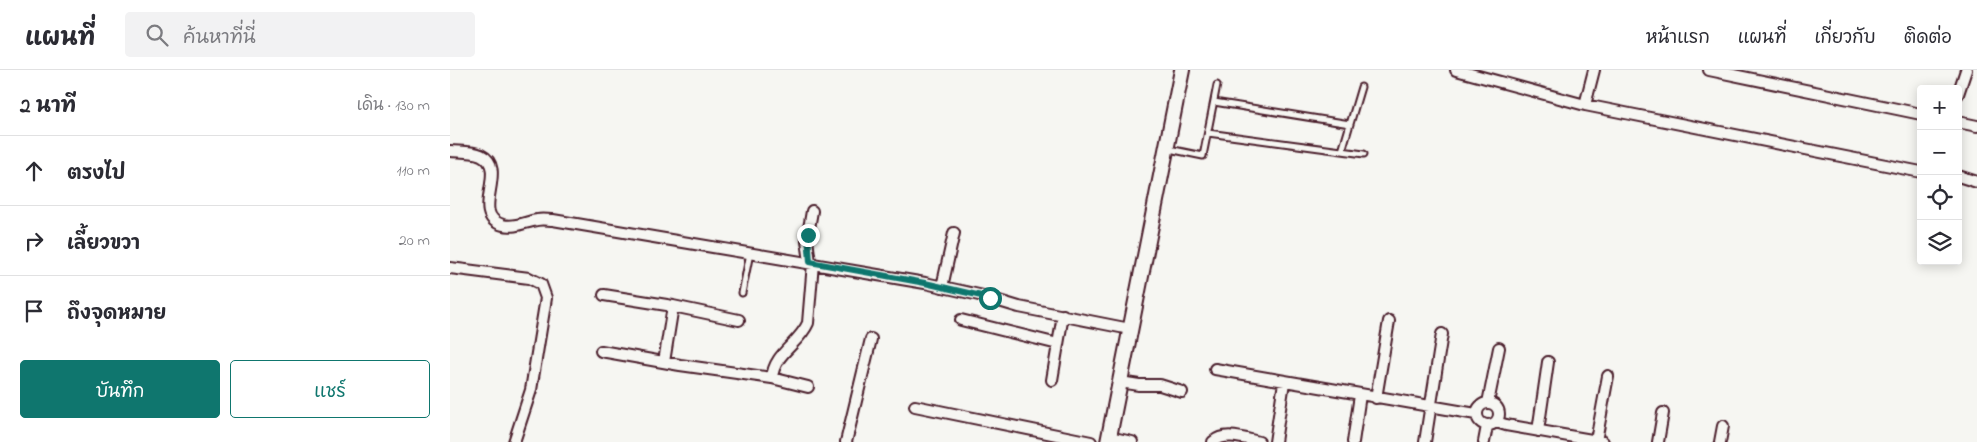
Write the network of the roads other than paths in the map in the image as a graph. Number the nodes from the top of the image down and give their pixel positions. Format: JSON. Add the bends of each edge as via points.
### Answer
{"nodes":[{"id":1,"x":1182,"y":70,"type":"edge"},
{"id":2,"x":1456,"y":70,"type":"edge"},
{"id":3,"x":1594,"y":70,"type":"edge"},
{"id":4,"x":1709,"y":70,"type":"edge"},
{"id":5,"x":1966,"y":70,"type":"edge"},
{"id":6,"x":1217,"y":85,"type":"dead end"},
{"id":7,"x":1961,"y":85,"type":"edge"},
{"id":8,"x":1361,"y":87,"type":"dead end"},
{"id":9,"x":1214,"y":102,"type":"junction"},
{"id":10,"x":1586,"y":105,"type":"junction"},
{"id":11,"x":1917,"y":113,"type":"edge"},
{"id":12,"x":1962,"y":123,"type":"edge"},
{"id":13,"x":1350,"y":124,"type":"junction"},
{"id":14,"x":1977,"y":126,"type":"edge"},
{"id":15,"x":1208,"y":133,"type":"junction"},
{"id":16,"x":1166,"y":149,"type":"junction"},
{"id":17,"x":450,"y":151,"type":"edge"},
{"id":18,"x":1342,"y":151,"type":"junction"},
{"id":19,"x":1364,"y":154,"type":"dead end"},
{"id":20,"x":1917,"y":171,"type":"edge"},
{"id":21,"x":1962,"y":177,"type":"edge"},
{"id":22,"x":1977,"y":182,"type":"edge"},
{"id":23,"x":812,"y":211,"type":"dead end"},
{"id":24,"x":954,"y":233,"type":"dead end"},
{"id":25,"x":750,"y":252,"type":"junction"},
{"id":26,"x":812,"y":262,"type":"junction"},
{"id":27,"x":450,"y":268,"type":"edge"},
{"id":28,"x":942,"y":287,"type":"junction"},
{"id":29,"x":742,"y":293,"type":"dead end"},
{"id":30,"x":604,"y":295,"type":"dead end"},
{"id":31,"x":672,"y":306,"type":"junction"},
{"id":32,"x":1063,"y":316,"type":"junction"},
{"id":33,"x":738,"y":320,"type":"dead end"},
{"id":34,"x":961,"y":320,"type":"dead end"},
{"id":35,"x":1389,"y":321,"type":"dead end"},
{"id":36,"x":1130,"y":329,"type":"junction"},
{"id":37,"x":1442,"y":334,"type":"dead end"},
{"id":38,"x":871,"y":339,"type":"dead end"},
{"id":39,"x":1058,"y":344,"type":"junction"},
{"id":40,"x":1499,"y":348,"type":"dead end"},
{"id":41,"x":601,"y":350,"type":"dead end"},
{"id":42,"x":664,"y":362,"type":"junction"},
{"id":43,"x":1548,"y":362,"type":"dead end"},
{"id":44,"x":1215,"y":369,"type":"dead end"},
{"id":45,"x":1608,"y":376,"type":"dead end"},
{"id":46,"x":772,"y":378,"type":"junction"},
{"id":47,"x":1052,"y":380,"type":"dead end"},
{"id":48,"x":1120,"y":382,"type":"junction"},
{"id":49,"x":1284,"y":382,"type":"junction"},
{"id":50,"x":808,"y":388,"type":"dead end"},
{"id":51,"x":1182,"y":392,"type":"dead end"},
{"id":52,"x":1360,"y":395,"type":"junction"},
{"id":53,"x":1376,"y":398,"type":"junction"},
{"id":54,"x":1488,"y":403,"type":"junction"},
{"id":55,"x":915,"y":406,"type":"dead end"},
{"id":56,"x":1430,"y":406,"type":"junction"},
{"id":57,"x":1663,"y":413,"type":"dead end"},
{"id":58,"x":1476,"y":414,"type":"junction"},
{"id":59,"x":1492,"y":424,"type":"junction"},
{"id":60,"x":1723,"y":426,"type":"dead end"},
{"id":61,"x":1538,"y":431,"type":"junction"},
{"id":62,"x":1108,"y":439,"type":"edge"},
{"id":63,"x":514,"y":442,"type":"edge"},
{"id":64,"x":846,"y":442,"type":"edge"},
{"id":65,"x":1091,"y":442,"type":"edge"},
{"id":66,"x":1132,"y":442,"type":"edge"},
{"id":67,"x":1213,"y":442,"type":"edge"},
{"id":68,"x":1259,"y":442,"type":"edge"},
{"id":69,"x":1275,"y":442,"type":"edge"},
{"id":70,"x":1353,"y":442,"type":"edge"},
{"id":71,"x":1425,"y":442,"type":"edge"},
{"id":72,"x":1484,"y":442,"type":"edge"},
{"id":73,"x":1600,"y":442,"type":"edge"},
{"id":74,"x":1658,"y":442,"type":"edge"},
{"id":75,"x":1720,"y":442,"type":"edge"}],
"edges":[{"from":1,"to":16,"type":"street"},
{"from":2,"to":10,"type":"street"},
{"from":3,"to":10,"type":"street"},
{"from":4,"to":11,"type":"street"},
{"from":5,"to":7,"type":"street"},
{"from":6,"to":9,"type":"lane"},
{"from":8,"to":13,"type":"lane"},
{"from":9,"to":13,"type":"lane"},
{"from":9,"to":15,"type":"lane"},
{"from":10,"to":20,"type":"street"},
{"from":12,"to":14,"type":"street"},
{"from":13,"to":18,"type":"lane"},
{"from":15,"to":16,"type":"lane","via":[[1203,156]]},
{"from":15,"to":18,"type":"lane"},
{"from":16,"to":36,"type":"street"},
{"from":17,"to":25,"type":"street","via":[[480,155],[489,161],[493,169],[488,207],[490,216],[503,225],[553,220]]},
{"from":18,"to":19,"type":"lane"},
{"from":21,"to":22,"type":"street"},
{"from":23,"to":26,"type":"street","via":[[808,240]]},
{"from":24,"to":28,"type":"street"},
{"from":25,"to":26,"type":"street"},
{"from":25,"to":29,"type":"lane"},
{"from":26,"to":28,"type":"street"},
{"from":26,"to":46,"type":"street","via":[[808,323],[777,362]]},
{"from":27,"to":63,"type":"street","via":[[529,278],[541,284],[546,298],[542,326],[531,390]]},
{"from":28,"to":32,"type":"street"},
{"from":30,"to":31,"type":"street"},
{"from":31,"to":33,"type":"street"},
{"from":31,"to":42,"type":"street"},
{"from":32,"to":36,"type":"street"},
{"from":32,"to":39,"type":"street"},
{"from":34,"to":39,"type":"street"},
{"from":35,"to":53,"type":"street"},
{"from":36,"to":48,"type":"street"},
{"from":37,"to":56,"type":"street"},
{"from":38,"to":64,"type":"street"},
{"from":39,"to":47,"type":"street"},
{"from":40,"to":54,"type":"street"},
{"from":41,"to":42,"type":"street"},
{"from":42,"to":46,"type":"street"},
{"from":43,"to":61,"type":"street"},
{"from":44,"to":49,"type":"street"},
{"from":45,"to":73,"type":"street"},
{"from":46,"to":50,"type":"street"},
{"from":48,"to":51,"type":"street","via":[[1160,385]]},
{"from":48,"to":62,"type":"street"},
{"from":49,"to":52,"type":"street"},
{"from":49,"to":69,"type":"street"},
{"from":52,"to":53,"type":"street"},
{"from":52,"to":70,"type":"street"},
{"from":53,"to":56,"type":"street"},
{"from":54,"to":58,"type":"street","via":[[1478,407]]},
{"from":54,"to":59,"type":"street","via":[[1495,405],[1498,411],[1499,418]]},
{"from":55,"to":65,"type":"street"},
{"from":56,"to":58,"type":"street"},
{"from":56,"to":71,"type":"street"},
{"from":57,"to":74,"type":"street"},
{"from":58,"to":59,"type":"street","via":[[1478,421]]},
{"from":59,"to":61,"type":"street"},
{"from":59,"to":72,"type":"street"},
{"from":60,"to":75,"type":"street"},
{"from":61,"to":73,"type":"street"},
{"from":62,"to":66,"type":"street"},
{"from":67,"to":68,"type":"street","via":[[1227,436]]}]}
